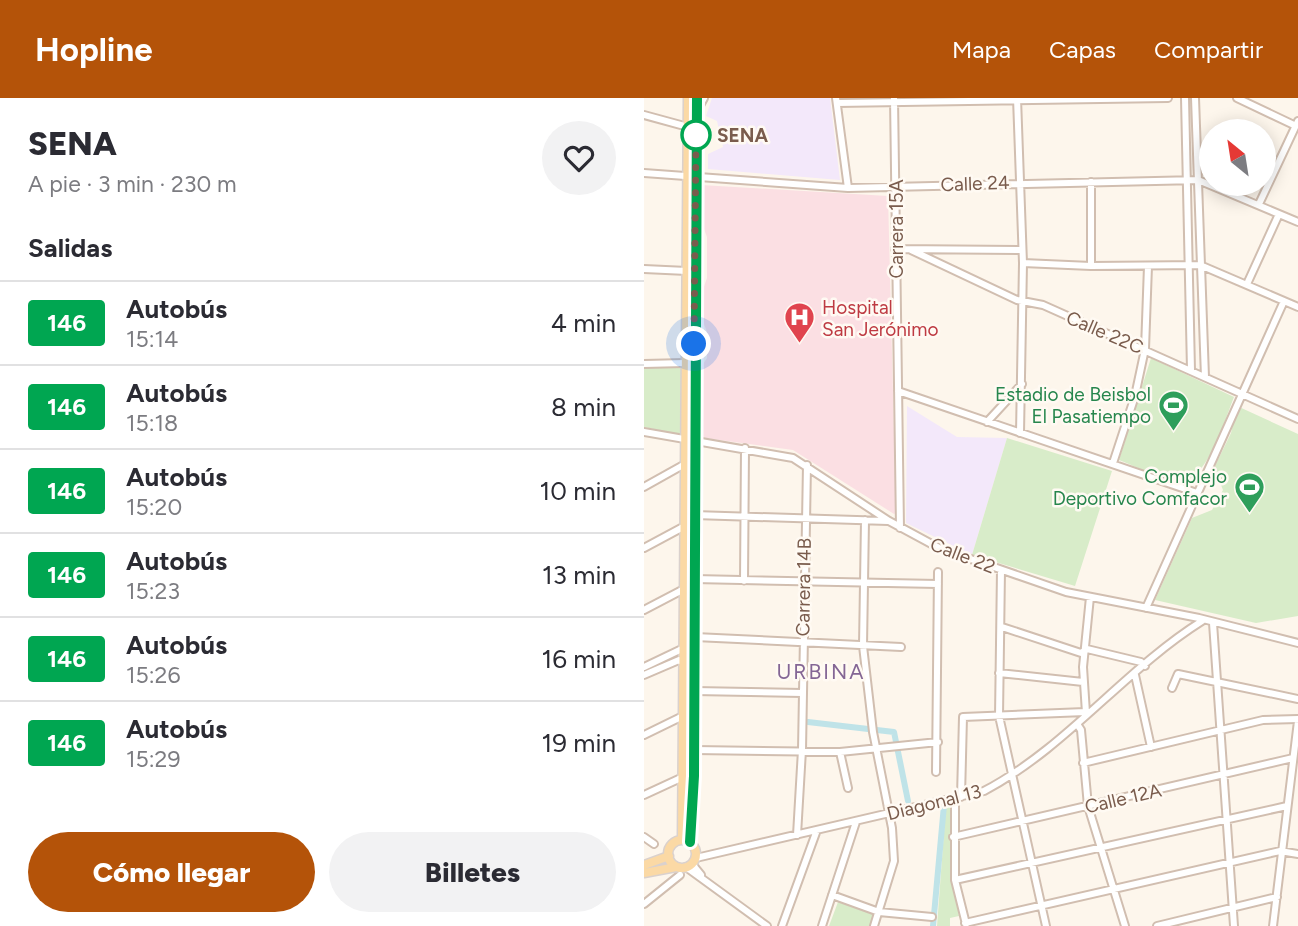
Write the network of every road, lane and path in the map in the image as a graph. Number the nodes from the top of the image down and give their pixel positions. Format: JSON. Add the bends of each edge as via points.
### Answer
{"nodes":[{"id":1,"x":688,"y":98,"type":"edge"},
{"id":2,"x":697,"y":98,"type":"edge"},
{"id":3,"x":704,"y":98,"type":"edge"},
{"id":4,"x":1145,"y":98,"type":"edge"},
{"id":5,"x":1168,"y":98,"type":"edge"},
{"id":6,"x":1185,"y":98,"type":"edge"},
{"id":7,"x":1195,"y":98,"type":"edge"},
{"id":8,"x":1237,"y":98,"type":"edge"},
{"id":9,"x":1017,"y":99,"type":"edge"},
{"id":10,"x":837,"y":100,"type":"edge"},
{"id":11,"x":895,"y":100,"type":"edge"},
{"id":12,"x":696,"y":114,"type":"junction"},
{"id":13,"x":644,"y":115,"type":"edge"},
{"id":14,"x":1297,"y":124,"type":"edge"},
{"id":15,"x":688,"y":127,"type":"junction"},
{"id":16,"x":644,"y":173,"type":"edge"},
{"id":17,"x":692,"y":176,"type":"junction"},
{"id":18,"x":1187,"y":180,"type":"junction"},
{"id":19,"x":1198,"y":180,"type":"junction"},
{"id":20,"x":1021,"y":182,"type":"junction"},
{"id":21,"x":1091,"y":182,"type":"junction"},
{"id":22,"x":896,"y":186,"type":"junction"},
{"id":23,"x":848,"y":188,"type":"junction"},
{"id":24,"x":1259,"y":204,"type":"junction"},
{"id":25,"x":1279,"y":214,"type":"junction"},
{"id":26,"x":1298,"y":222,"type":"edge"},
{"id":27,"x":895,"y":250,"type":"junction"},
{"id":28,"x":911,"y":250,"type":"junction"},
{"id":29,"x":1022,"y":250,"type":"junction"},
{"id":30,"x":1023,"y":263,"type":"junction"},
{"id":31,"x":1188,"y":264,"type":"junction"},
{"id":32,"x":1200,"y":265,"type":"junction"},
{"id":33,"x":1091,"y":266,"type":"junction"},
{"id":34,"x":1148,"y":266,"type":"junction"},
{"id":35,"x":644,"y":269,"type":"edge"},
{"id":36,"x":687,"y":271,"type":"junction"},
{"id":37,"x":1247,"y":284,"type":"junction"},
{"id":38,"x":1284,"y":301,"type":"junction"},
{"id":39,"x":1023,"y":302,"type":"junction"},
{"id":40,"x":1298,"y":307,"type":"edge"},
{"id":41,"x":1145,"y":349,"type":"junction"},
{"id":42,"x":685,"y":363,"type":"junction"},
{"id":43,"x":644,"y":364,"type":"edge"},
{"id":44,"x":1191,"y":370,"type":"junction"},
{"id":45,"x":1205,"y":377,"type":"junction"},
{"id":46,"x":1022,"y":384,"type":"junction"},
{"id":47,"x":898,"y":391,"type":"junction"},
{"id":48,"x":1241,"y":395,"type":"junction"},
{"id":49,"x":1298,"y":419,"type":"edge"},
{"id":50,"x":987,"y":422,"type":"junction"},
{"id":51,"x":644,"y":432,"type":"edge"},
{"id":52,"x":1020,"y":433,"type":"junction"},
{"id":53,"x":689,"y":440,"type":"junction"},
{"id":54,"x":745,"y":448,"type":"junction"},
{"id":55,"x":1113,"y":463,"type":"junction"},
{"id":56,"x":685,"y":464,"type":"junction"},
{"id":57,"x":807,"y":465,"type":"junction"},
{"id":58,"x":644,"y":487,"type":"edge"},
{"id":59,"x":1197,"y":493,"type":"junction"},
{"id":60,"x":694,"y":515,"type":"junction"},
{"id":61,"x":746,"y":516,"type":"junction"},
{"id":62,"x":804,"y":518,"type":"junction"},
{"id":63,"x":865,"y":520,"type":"junction"},
{"id":64,"x":888,"y":522,"type":"junction"},
{"id":65,"x":685,"y":526,"type":"junction"},
{"id":66,"x":900,"y":528,"type":"junction"},
{"id":67,"x":644,"y":548,"type":"edge"},
{"id":68,"x":1001,"y":570,"type":"junction"},
{"id":69,"x":938,"y":572,"type":"dead end"},
{"id":70,"x":694,"y":579,"type":"junction"},
{"id":71,"x":803,"y":580,"type":"junction"},
{"id":72,"x":744,"y":581,"type":"junction"},
{"id":73,"x":864,"y":582,"type":"junction"},
{"id":74,"x":938,"y":584,"type":"junction"},
{"id":75,"x":686,"y":588,"type":"junction"},
{"id":76,"x":1090,"y":597,"type":"junction"},
{"id":77,"x":1146,"y":608,"type":"junction"},
{"id":78,"x":644,"y":610,"type":"edge"},
{"id":79,"x":1191,"y":622,"type":"junction"},
{"id":80,"x":1213,"y":623,"type":"junction"},
{"id":81,"x":1002,"y":627,"type":"junction"},
{"id":82,"x":695,"y":637,"type":"junction"},
{"id":83,"x":803,"y":643,"type":"junction"},
{"id":84,"x":1298,"y":643,"type":"edge"},
{"id":85,"x":863,"y":646,"type":"junction"},
{"id":86,"x":686,"y":647,"type":"junction"},
{"id":87,"x":901,"y":647,"type":"dead end"},
{"id":88,"x":1085,"y":650,"type":"junction"},
{"id":89,"x":686,"y":664,"type":"junction"},
{"id":90,"x":1145,"y":666,"type":"junction"},
{"id":91,"x":644,"y":667,"type":"edge"},
{"id":92,"x":999,"y":673,"type":"junction"},
{"id":93,"x":644,"y":675,"type":"edge"},
{"id":94,"x":1135,"y":675,"type":"junction"},
{"id":95,"x":1083,"y":681,"type":"junction"},
{"id":96,"x":1216,"y":681,"type":"junction"},
{"id":97,"x":1172,"y":688,"type":"dead end"},
{"id":98,"x":694,"y":691,"type":"junction"},
{"id":99,"x":802,"y":693,"type":"junction"},
{"id":100,"x":1298,"y":699,"type":"edge"},
{"id":101,"x":1086,"y":714,"type":"junction"},
{"id":102,"x":685,"y":715,"type":"junction"},
{"id":103,"x":999,"y":716,"type":"junction"},
{"id":104,"x":1298,"y":720,"type":"edge"},
{"id":105,"x":1077,"y":724,"type":"junction"},
{"id":106,"x":1219,"y":731,"type":"junction"},
{"id":107,"x":644,"y":735,"type":"edge"},
{"id":108,"x":1297,"y":740,"type":"edge"},
{"id":109,"x":938,"y":742,"type":"junction"},
{"id":110,"x":875,"y":747,"type":"junction"},
{"id":111,"x":1151,"y":747,"type":"junction"},
{"id":112,"x":694,"y":750,"type":"junction"},
{"id":113,"x":802,"y":750,"type":"junction"},
{"id":114,"x":840,"y":752,"type":"junction"},
{"id":115,"x":1293,"y":758,"type":"junction"},
{"id":116,"x":1083,"y":763,"type":"junction"},
{"id":117,"x":936,"y":772,"type":"dead end"},
{"id":118,"x":1222,"y":775,"type":"junction"},
{"id":119,"x":685,"y":776,"type":"junction"},
{"id":120,"x":1011,"y":777,"type":"junction"},
{"id":121,"x":848,"y":788,"type":"dead end"},
{"id":122,"x":644,"y":795,"type":"edge"},
{"id":123,"x":958,"y":798,"type":"junction"},
{"id":124,"x":1088,"y":806,"type":"junction"},
{"id":125,"x":1286,"y":806,"type":"junction"},
{"id":126,"x":890,"y":813,"type":"junction"},
{"id":127,"x":1226,"y":819,"type":"junction"},
{"id":128,"x":856,"y":822,"type":"junction"},
{"id":129,"x":1022,"y":822,"type":"junction"},
{"id":130,"x":817,"y":830,"type":"junction"},
{"id":131,"x":797,"y":835,"type":"junction"},
{"id":132,"x":644,"y":837,"type":"edge"},
{"id":133,"x":953,"y":837,"type":"junction"},
{"id":134,"x":686,"y":841,"type":"junction"},
{"id":135,"x":654,"y":844,"type":"dead end"},
{"id":136,"x":1101,"y":847,"type":"junction"},
{"id":137,"x":1282,"y":851,"type":"junction"},
{"id":138,"x":1298,"y":854,"type":"edge"},
{"id":139,"x":669,"y":856,"type":"junction"},
{"id":140,"x":692,"y":863,"type":"junction"},
{"id":141,"x":1032,"y":863,"type":"junction"},
{"id":142,"x":1229,"y":863,"type":"junction"},
{"id":143,"x":644,"y":865,"type":"edge"},
{"id":144,"x":678,"y":871,"type":"junction"},
{"id":145,"x":644,"y":873,"type":"edge"},
{"id":146,"x":955,"y":880,"type":"junction"},
{"id":147,"x":1114,"y":889,"type":"junction"},
{"id":148,"x":832,"y":895,"type":"junction"},
{"id":149,"x":1277,"y":897,"type":"junction"},
{"id":150,"x":644,"y":904,"type":"edge"},
{"id":151,"x":1042,"y":906,"type":"junction"},
{"id":152,"x":1232,"y":908,"type":"junction"},
{"id":153,"x":879,"y":912,"type":"junction"},
{"id":154,"x":932,"y":917,"type":"dead end"},
{"id":155,"x":761,"y":924,"type":"edge"},
{"id":156,"x":966,"y":925,"type":"edge"},
{"id":157,"x":782,"y":926,"type":"edge"},
{"id":158,"x":822,"y":926,"type":"edge"},
{"id":159,"x":874,"y":926,"type":"edge"},
{"id":160,"x":1046,"y":926,"type":"edge"},
{"id":161,"x":1125,"y":926,"type":"edge"},
{"id":162,"x":1157,"y":926,"type":"edge"},
{"id":163,"x":1234,"y":926,"type":"edge"},
{"id":164,"x":1273,"y":926,"type":"edge"}],
"edges":[{"from":1,"to":15,"type":"main road"},
{"from":2,"to":12,"type":"main road"},
{"from":3,"to":12,"type":"street"},
{"from":4,"to":5,"type":"street"},
{"from":4,"to":9,"type":"street"},
{"from":6,"to":18,"type":"street"},
{"from":7,"to":19,"type":"street"},
{"from":8,"to":14,"type":"street"},
{"from":9,"to":11,"type":"street"},
{"from":9,"to":20,"type":"street"},
{"from":10,"to":11,"type":"street"},
{"from":10,"to":23,"type":"street"},
{"from":11,"to":22,"type":"street","name":"Carrera 15A"},
{"from":12,"to":17,"type":"main road"},
{"from":13,"to":15,"type":"street"},
{"from":14,"to":24,"type":"street"},
{"from":15,"to":17,"type":"main road"},
{"from":16,"to":17,"type":"street","name":"Calle 24"},
{"from":17,"to":23,"type":"street","name":"Calle 24"},
{"from":17,"to":36,"type":"main road"},
{"from":17,"to":53,"type":"main road"},
{"from":18,"to":19,"type":"street","name":"Calle 24"},
{"from":18,"to":21,"type":"street","name":"Calle 24"},
{"from":18,"to":31,"type":"street"},
{"from":19,"to":24,"type":"street","name":"Calle 24"},
{"from":19,"to":32,"type":"street"},
{"from":20,"to":21,"type":"street","name":"Calle 24"},
{"from":20,"to":22,"type":"street","name":"Calle 24"},
{"from":20,"to":29,"type":"street"},
{"from":21,"to":33,"type":"street"},
{"from":22,"to":23,"type":"street","name":"Calle 24"},
{"from":22,"to":27,"type":"street","name":"Carrera 15A"},
{"from":24,"to":25,"type":"street","name":"Calle 24"},
{"from":25,"to":26,"type":"street","name":"Calle 24"},
{"from":25,"to":37,"type":"street"},
{"from":27,"to":28,"type":"street"},
{"from":27,"to":47,"type":"street","name":"Carrera 15A"},
{"from":28,"to":29,"type":"street"},
{"from":28,"to":39,"type":"street","name":"Calle 22C"},
{"from":29,"to":30,"type":"street"},
{"from":30,"to":33,"type":"street"},
{"from":30,"to":39,"type":"street"},
{"from":31,"to":32,"type":"street"},
{"from":31,"to":34,"type":"street"},
{"from":31,"to":44,"type":"street"},
{"from":32,"to":37,"type":"street"},
{"from":32,"to":45,"type":"street"},
{"from":33,"to":34,"type":"street"},
{"from":34,"to":41,"type":"street"},
{"from":35,"to":36,"type":"street"},
{"from":36,"to":42,"type":"main road"},
{"from":37,"to":38,"type":"street"},
{"from":38,"to":40,"type":"street"},
{"from":38,"to":48,"type":"street"},
{"from":39,"to":41,"type":"street","name":"Calle 22C","via":[[1042,305]]},
{"from":39,"to":46,"type":"street"},
{"from":41,"to":44,"type":"street","name":"Calle 22C"},
{"from":41,"to":55,"type":"street"},
{"from":42,"to":43,"type":"street"},
{"from":42,"to":53,"type":"main road"},
{"from":44,"to":45,"type":"street","name":"Calle 22C"},
{"from":45,"to":48,"type":"street","name":"Calle 22C"},
{"from":46,"to":50,"type":"street"},
{"from":46,"to":52,"type":"street"},
{"from":47,"to":50,"type":"street"},
{"from":47,"to":66,"type":"street","name":"Carrera 15A"},
{"from":48,"to":49,"type":"street","name":"Calle 22C"},
{"from":48,"to":59,"type":"street"},
{"from":50,"to":52,"type":"street"},
{"from":51,"to":53,"type":"street","name":"Calle 22"},
{"from":52,"to":55,"type":"street"},
{"from":53,"to":54,"type":"street","name":"Calle 22"},
{"from":53,"to":56,"type":"main road"},
{"from":53,"to":60,"type":"main road"},
{"from":54,"to":57,"type":"street","name":"Calle 22","via":[[783,454]]},
{"from":54,"to":61,"type":"street"},
{"from":55,"to":59,"type":"street"},
{"from":56,"to":58,"type":"street"},
{"from":56,"to":65,"type":"main road"},
{"from":57,"to":62,"type":"street","name":"Carrera 14B"},
{"from":57,"to":64,"type":"street","name":"Calle 22"},
{"from":59,"to":77,"type":"street"},
{"from":60,"to":61,"type":"street"},
{"from":60,"to":70,"type":"main road"},
{"from":61,"to":62,"type":"street"},
{"from":61,"to":72,"type":"street"},
{"from":62,"to":63,"type":"street"},
{"from":62,"to":71,"type":"street","name":"Carrera 14B"},
{"from":63,"to":64,"type":"street"},
{"from":63,"to":73,"type":"street"},
{"from":64,"to":66,"type":"street","name":"Calle 22"},
{"from":65,"to":67,"type":"street"},
{"from":65,"to":75,"type":"main road"},
{"from":66,"to":68,"type":"street","name":"Calle 22"},
{"from":68,"to":76,"type":"street","name":"Calle 22"},
{"from":68,"to":81,"type":"street"},
{"from":69,"to":74,"type":"street"},
{"from":70,"to":72,"type":"street"},
{"from":70,"to":82,"type":"main road"},
{"from":71,"to":72,"type":"street"},
{"from":71,"to":73,"type":"street"},
{"from":71,"to":83,"type":"street","name":"Carrera 14B"},
{"from":73,"to":74,"type":"street"},
{"from":73,"to":85,"type":"street"},
{"from":74,"to":109,"type":"street"},
{"from":75,"to":78,"type":"street"},
{"from":75,"to":86,"type":"main road"},
{"from":76,"to":77,"type":"street","name":"Calle 22"},
{"from":76,"to":88,"type":"street"},
{"from":77,"to":79,"type":"street","name":"Calle 22"},
{"from":79,"to":80,"type":"street","name":"Diagonal 13"},
{"from":79,"to":90,"type":"street","name":"Diagonal 13"},
{"from":80,"to":84,"type":"street"},
{"from":80,"to":96,"type":"street"},
{"from":81,"to":88,"type":"street","via":[[1081,653]]},
{"from":81,"to":92,"type":"street"},
{"from":82,"to":83,"type":"street"},
{"from":82,"to":98,"type":"main road"},
{"from":83,"to":85,"type":"street"},
{"from":83,"to":99,"type":"street","name":"Carrera 14B"},
{"from":85,"to":87,"type":"street"},
{"from":85,"to":110,"type":"street"},
{"from":86,"to":89,"type":"main road"},
{"from":86,"to":91,"type":"street"},
{"from":88,"to":90,"type":"street"},
{"from":88,"to":95,"type":"street"},
{"from":89,"to":93,"type":"street","via":[[679,660]]},
{"from":89,"to":102,"type":"main road"},
{"from":90,"to":94,"type":"street","name":"Diagonal 13"},
{"from":92,"to":95,"type":"street"},
{"from":92,"to":103,"type":"street"},
{"from":94,"to":101,"type":"street","name":"Diagonal 13"},
{"from":94,"to":111,"type":"street"},
{"from":95,"to":101,"type":"street"},
{"from":96,"to":97,"type":"street","via":[[1178,674]]},
{"from":96,"to":100,"type":"street"},
{"from":96,"to":106,"type":"street"},
{"from":98,"to":99,"type":"street"},
{"from":98,"to":112,"type":"main road"},
{"from":99,"to":113,"type":"street","name":"Carrera 14B"},
{"from":101,"to":103,"type":"street"},
{"from":101,"to":105,"type":"street","name":"Diagonal 13"},
{"from":102,"to":107,"type":"street"},
{"from":102,"to":119,"type":"main road"},
{"from":103,"to":120,"type":"street"},
{"from":103,"to":123,"type":"street","via":[[963,718]]},
{"from":104,"to":106,"type":"street","via":[[1264,720]]},
{"from":104,"to":108,"type":"street"},
{"from":105,"to":116,"type":"street"},
{"from":105,"to":120,"type":"street","name":"Diagonal 13"},
{"from":106,"to":111,"type":"street"},
{"from":106,"to":118,"type":"street"},
{"from":108,"to":115,"type":"street"},
{"from":109,"to":110,"type":"street"},
{"from":109,"to":117,"type":"street"},
{"from":110,"to":114,"type":"street"},
{"from":110,"to":126,"type":"street"},
{"from":111,"to":116,"type":"street"},
{"from":112,"to":113,"type":"street"},
{"from":112,"to":134,"type":"main road"},
{"from":113,"to":114,"type":"street"},
{"from":113,"to":131,"type":"street","name":"Carrera 14B"},
{"from":114,"to":121,"type":"street"},
{"from":115,"to":118,"type":"street","name":"Calle 12A"},
{"from":115,"to":125,"type":"street"},
{"from":116,"to":124,"type":"street"},
{"from":118,"to":124,"type":"street","name":"Calle 12A"},
{"from":118,"to":127,"type":"street"},
{"from":119,"to":122,"type":"street"},
{"from":119,"to":134,"type":"main road"},
{"from":120,"to":123,"type":"street","name":"Diagonal 13"},
{"from":120,"to":129,"type":"street"},
{"from":123,"to":126,"type":"street","name":"Diagonal 13"},
{"from":123,"to":133,"type":"street"},
{"from":124,"to":129,"type":"street","name":"Calle 12A"},
{"from":124,"to":136,"type":"street"},
{"from":125,"to":127,"type":"street"},
{"from":125,"to":137,"type":"street"},
{"from":126,"to":128,"type":"street","name":"Diagonal 13"},
{"from":126,"to":153,"type":"street","via":[[894,861]]},
{"from":127,"to":136,"type":"street"},
{"from":127,"to":142,"type":"street"},
{"from":128,"to":130,"type":"street","name":"Diagonal 13"},
{"from":128,"to":148,"type":"street"},
{"from":129,"to":133,"type":"street","name":"Calle 12A"},
{"from":129,"to":141,"type":"street"},
{"from":130,"to":131,"type":"street","name":"Diagonal 13"},
{"from":130,"to":157,"type":"street"},
{"from":131,"to":140,"type":"street","name":"Diagonal 13"},
{"from":132,"to":135,"type":"street"},
{"from":133,"to":146,"type":"street"},
{"from":134,"to":139,"type":"main road","via":[[672,845]]},
{"from":134,"to":140,"type":"main road","via":[[695,849]]},
{"from":136,"to":141,"type":"street"},
{"from":136,"to":147,"type":"street"},
{"from":137,"to":138,"type":"street"},
{"from":137,"to":142,"type":"street"},
{"from":137,"to":149,"type":"street"},
{"from":139,"to":143,"type":"main road"},
{"from":139,"to":144,"type":"main road"},
{"from":140,"to":144,"type":"main road"},
{"from":140,"to":155,"type":"street"},
{"from":141,"to":146,"type":"street"},
{"from":141,"to":151,"type":"street"},
{"from":142,"to":147,"type":"street"},
{"from":142,"to":152,"type":"street"},
{"from":144,"to":145,"type":"main road"},
{"from":144,"to":150,"type":"street"},
{"from":146,"to":156,"type":"street"},
{"from":147,"to":151,"type":"street"},
{"from":147,"to":161,"type":"street"},
{"from":148,"to":153,"type":"street"},
{"from":148,"to":158,"type":"street"},
{"from":149,"to":152,"type":"street"},
{"from":149,"to":164,"type":"street"},
{"from":151,"to":156,"type":"street"},
{"from":151,"to":160,"type":"street"},
{"from":152,"to":162,"type":"street"},
{"from":152,"to":163,"type":"street"},
{"from":153,"to":154,"type":"street"},
{"from":153,"to":159,"type":"street"}]}
